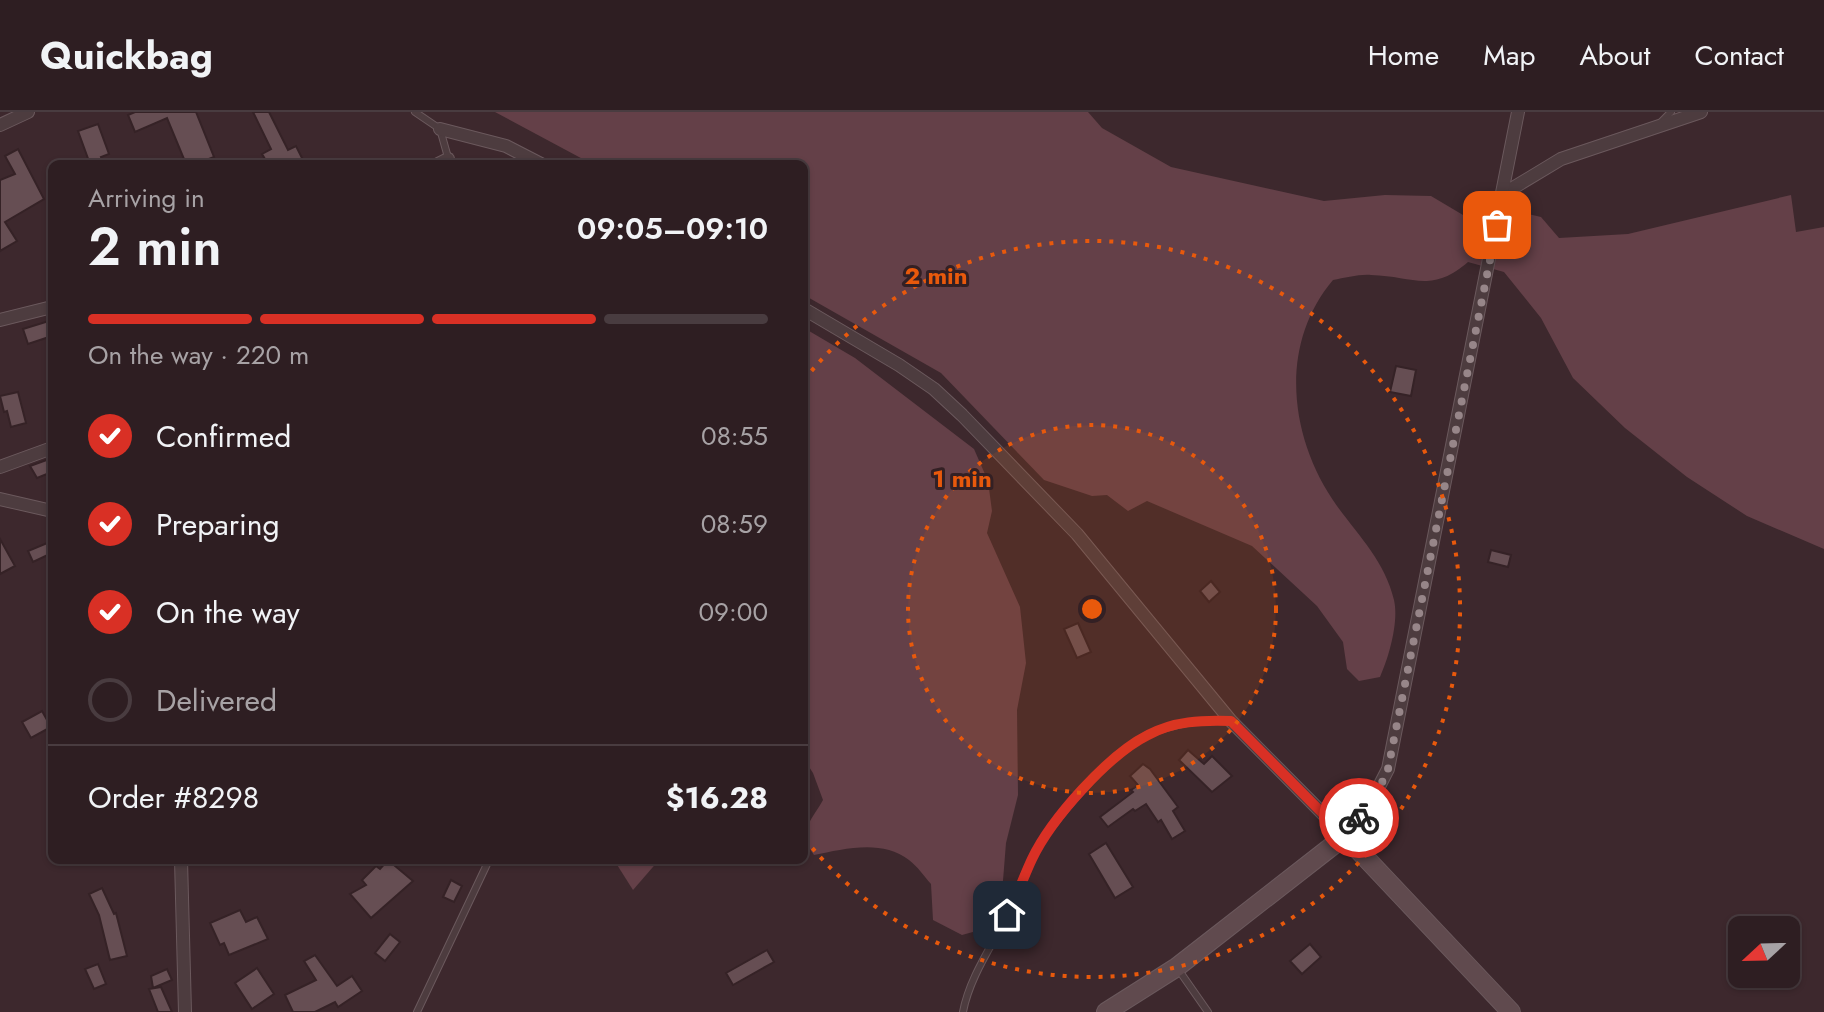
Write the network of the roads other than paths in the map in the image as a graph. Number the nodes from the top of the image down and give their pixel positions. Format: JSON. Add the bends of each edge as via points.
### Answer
{"nodes":[{"id":1,"x":28,"y":112,"type":"edge"},
{"id":2,"x":415,"y":112,"type":"edge"},
{"id":3,"x":1518,"y":112,"type":"edge"},
{"id":4,"x":1671,"y":112,"type":"edge"},
{"id":5,"x":1701,"y":112,"type":"edge"},
{"id":6,"x":0,"y":125,"type":"edge"},
{"id":7,"x":1657,"y":127,"type":"junction"},
{"id":8,"x":440,"y":129,"type":"junction"},
{"id":9,"x":446,"y":160,"type":"edge"},
{"id":10,"x":533,"y":160,"type":"edge"},
{"id":11,"x":1503,"y":194,"type":"junction"},
{"id":12,"x":48,"y":308,"type":"edge"},
{"id":13,"x":808,"y":311,"type":"edge"},
{"id":14,"x":0,"y":320,"type":"edge"},
{"id":15,"x":48,"y":449,"type":"edge"},
{"id":16,"x":0,"y":467,"type":"edge"},
{"id":17,"x":0,"y":499,"type":"edge"},
{"id":18,"x":48,"y":510,"type":"edge"},
{"id":19,"x":1231,"y":721,"type":"junction"},
{"id":20,"x":1345,"y":836,"type":"junction"},
{"id":21,"x":181,"y":864,"type":"edge"},
{"id":22,"x":487,"y":864,"type":"edge"},
{"id":23,"x":1177,"y":967,"type":"junction"},
{"id":24,"x":185,"y":1012,"type":"edge"},
{"id":25,"x":417,"y":1012,"type":"edge"},
{"id":26,"x":963,"y":1012,"type":"edge"},
{"id":27,"x":1106,"y":1012,"type":"edge"},
{"id":28,"x":1208,"y":1012,"type":"edge"},
{"id":29,"x":1511,"y":1012,"type":"edge"}],
"edges":[{"from":1,"to":6,"type":"street"},
{"from":2,"to":8,"type":"lane"},
{"from":3,"to":11,"type":"street"},
{"from":4,"to":7,"type":"lane"},
{"from":5,"to":7,"type":"street"},
{"from":7,"to":11,"type":"street","via":[[1561,159]]},
{"from":8,"to":9,"type":"lane"},
{"from":8,"to":10,"type":"street","via":[[506,146]]},
{"from":11,"to":20,"type":"street","via":[[1388,769]]},
{"from":12,"to":14,"type":"street"},
{"from":13,"to":19,"type":"street","via":[[899,365],[962,415],[1077,534]]},
{"from":15,"to":16,"type":"street"},
{"from":17,"to":18,"type":"street"},
{"from":19,"to":20,"type":"street"},
{"from":19,"to":26,"type":"lane","via":[[1198,719],[1147,735],[1091,780],[1061,813],[1033,857]]},
{"from":20,"to":23,"type":"main road"},
{"from":20,"to":29,"type":"main road"},
{"from":21,"to":24,"type":"street"},
{"from":22,"to":25,"type":"lane"},
{"from":23,"to":27,"type":"main road"},
{"from":23,"to":28,"type":"lane"}]}
